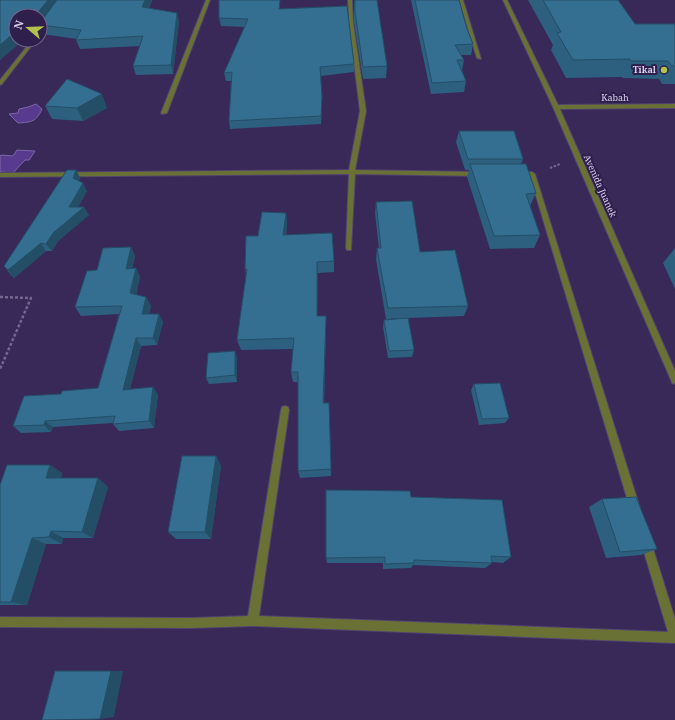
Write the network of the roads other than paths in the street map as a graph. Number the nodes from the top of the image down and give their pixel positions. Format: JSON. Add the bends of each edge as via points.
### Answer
{"nodes":[{"id":1,"x":208,"y":0,"type":"edge"},
{"id":2,"x":350,"y":0,"type":"edge"},
{"id":3,"x":461,"y":0,"type":"edge"},
{"id":4,"x":505,"y":0,"type":"edge"},
{"id":5,"x":28,"y":48,"type":"edge"},
{"id":6,"x":479,"y":58,"type":"dead end"},
{"id":7,"x":0,"y":83,"type":"edge"},
{"id":8,"x":556,"y":106,"type":"junction"},
{"id":9,"x":675,"y":106,"type":"edge"},
{"id":10,"x":164,"y":113,"type":"dead end"},
{"id":11,"x":352,"y":172,"type":"junction"},
{"id":12,"x":485,"y":174,"type":"edge"},
{"id":13,"x":508,"y":174,"type":"edge"},
{"id":14,"x":0,"y":175,"type":"edge"},
{"id":15,"x":349,"y":248,"type":"dead end"},
{"id":16,"x":675,"y":380,"type":"edge"},
{"id":17,"x":285,"y":410,"type":"dead end"},
{"id":18,"x":637,"y":515,"type":"edge"},
{"id":19,"x":642,"y":530,"type":"edge"},
{"id":20,"x":253,"y":621,"type":"junction"},
{"id":21,"x":0,"y":622,"type":"edge"},
{"id":22,"x":675,"y":637,"type":"edge"}],
"edges":[{"from":1,"to":10,"type":"street"},
{"from":2,"to":11,"type":"street","via":[[362,111]]},
{"from":3,"to":6,"type":"street"},
{"from":4,"to":8,"type":"street","name":"Avenida Juanek"},
{"from":5,"to":7,"type":"street"},
{"from":8,"to":9,"type":"street","name":"Kabah"},
{"from":8,"to":16,"type":"street","name":"Avenida Juanek"},
{"from":11,"to":12,"type":"street"},
{"from":11,"to":14,"type":"street"},
{"from":11,"to":15,"type":"street"},
{"from":13,"to":18,"type":"street","via":[[532,174]]},
{"from":17,"to":20,"type":"street"},
{"from":19,"to":22,"type":"street"},
{"from":20,"to":21,"type":"street"},
{"from":20,"to":22,"type":"street"}]}
